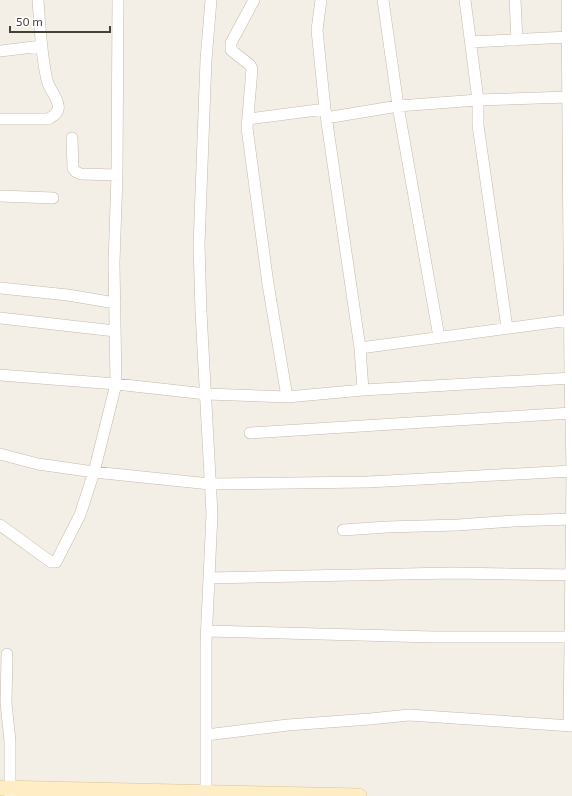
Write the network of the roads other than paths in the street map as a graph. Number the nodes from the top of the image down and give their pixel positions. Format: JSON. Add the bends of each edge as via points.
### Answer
{"nodes":[{"id":1,"x":38,"y":0,"type":"edge"},
{"id":2,"x":118,"y":0,"type":"edge"},
{"id":3,"x":211,"y":0,"type":"edge"},
{"id":4,"x":254,"y":0,"type":"edge"},
{"id":5,"x":321,"y":0,"type":"edge"},
{"id":6,"x":383,"y":0,"type":"edge"},
{"id":7,"x":466,"y":0,"type":"edge"},
{"id":8,"x":515,"y":0,"type":"edge"},
{"id":9,"x":567,"y":0,"type":"edge"},
{"id":10,"x":570,"y":16,"type":"edge"},
{"id":11,"x":568,"y":37,"type":"junction"},
{"id":12,"x":517,"y":40,"type":"junction"},
{"id":13,"x":471,"y":42,"type":"junction"},
{"id":14,"x":42,"y":46,"type":"junction"},
{"id":15,"x":0,"y":52,"type":"edge"},
{"id":16,"x":568,"y":97,"type":"junction"},
{"id":17,"x":478,"y":100,"type":"junction"},
{"id":18,"x":398,"y":106,"type":"junction"},
{"id":19,"x":325,"y":114,"type":"junction"},
{"id":20,"x":0,"y":119,"type":"edge"},
{"id":21,"x":248,"y":119,"type":"junction"},
{"id":22,"x":72,"y":138,"type":"dead end"},
{"id":23,"x":117,"y":175,"type":"junction"},
{"id":24,"x":0,"y":196,"type":"edge"},
{"id":25,"x":53,"y":198,"type":"dead end"},
{"id":26,"x":0,"y":288,"type":"edge"},
{"id":27,"x":115,"y":303,"type":"junction"},
{"id":28,"x":571,"y":304,"type":"edge"},
{"id":29,"x":0,"y":318,"type":"edge"},
{"id":30,"x":570,"y":320,"type":"junction"},
{"id":31,"x":507,"y":328,"type":"junction"},
{"id":32,"x":115,"y":331,"type":"junction"},
{"id":33,"x":439,"y":337,"type":"junction"},
{"id":34,"x":360,"y":348,"type":"junction"},
{"id":35,"x":0,"y":375,"type":"edge"},
{"id":36,"x":571,"y":378,"type":"edge"},
{"id":37,"x":116,"y":384,"type":"junction"},
{"id":38,"x":364,"y":390,"type":"junction"},
{"id":39,"x":206,"y":394,"type":"junction"},
{"id":40,"x":287,"y":397,"type":"junction"},
{"id":41,"x":571,"y":413,"type":"junction"},
{"id":42,"x":250,"y":433,"type":"dead end"},
{"id":43,"x":0,"y":454,"type":"edge"},
{"id":44,"x":572,"y":469,"type":"edge"},
{"id":45,"x":94,"y":472,"type":"junction"},
{"id":46,"x":572,"y":476,"type":"edge"},
{"id":47,"x":210,"y":484,"type":"junction"},
{"id":48,"x":572,"y":519,"type":"edge"},
{"id":49,"x":0,"y":525,"type":"edge"},
{"id":50,"x":342,"y":530,"type":"dead end"},
{"id":51,"x":572,"y":575,"type":"edge"},
{"id":52,"x":209,"y":578,"type":"junction"},
{"id":53,"x":571,"y":609,"type":"edge"},
{"id":54,"x":207,"y":631,"type":"junction"},
{"id":55,"x":571,"y":633,"type":"edge"},
{"id":56,"x":7,"y":654,"type":"dead end"},
{"id":57,"x":571,"y":690,"type":"edge"},
{"id":58,"x":570,"y":726,"type":"edge"},
{"id":59,"x":206,"y":735,"type":"junction"},
{"id":60,"x":7,"y":791,"type":"edge"},
{"id":61,"x":206,"y":795,"type":"edge"},
{"id":62,"x":359,"y":796,"type":"edge"}],
"edges":[{"from":1,"to":14,"type":"street"},
{"from":2,"to":23,"type":"street"},
{"from":3,"to":39,"type":"street","via":[[205,68],[199,245]]},
{"from":4,"to":21,"type":"street","via":[[230,43],[231,50],[252,69]]},
{"from":5,"to":19,"type":"street","via":[[317,30]]},
{"from":6,"to":18,"type":"street"},
{"from":7,"to":13,"type":"street"},
{"from":8,"to":12,"type":"street"},
{"from":9,"to":10,"type":"street"},
{"from":10,"to":11,"type":"street"},
{"from":11,"to":12,"type":"street"},
{"from":11,"to":16,"type":"street"},
{"from":12,"to":13,"type":"street"},
{"from":13,"to":17,"type":"street"},
{"from":14,"to":15,"type":"street"},
{"from":14,"to":20,"type":"street","via":[[47,83],[58,105],[57,112],[48,119]]},
{"from":16,"to":17,"type":"street"},
{"from":16,"to":28,"type":"street"},
{"from":17,"to":18,"type":"street"},
{"from":17,"to":31,"type":"street","via":[[478,125]]},
{"from":18,"to":19,"type":"street"},
{"from":18,"to":33,"type":"street"},
{"from":19,"to":21,"type":"street"},
{"from":19,"to":34,"type":"street"},
{"from":21,"to":40,"type":"street","via":[[248,136],[268,284]]},
{"from":22,"to":23,"type":"street","via":[[73,168],[76,172]]},
{"from":23,"to":27,"type":"street"},
{"from":24,"to":25,"type":"street"},
{"from":26,"to":27,"type":"street"},
{"from":27,"to":32,"type":"street"},
{"from":28,"to":30,"type":"street"},
{"from":29,"to":32,"type":"street"},
{"from":30,"to":31,"type":"street"},
{"from":30,"to":36,"type":"street"},
{"from":31,"to":33,"type":"street"},
{"from":32,"to":37,"type":"street"},
{"from":33,"to":34,"type":"street"},
{"from":34,"to":38,"type":"street"},
{"from":35,"to":37,"type":"street"},
{"from":36,"to":38,"type":"street"},
{"from":36,"to":41,"type":"street"},
{"from":37,"to":39,"type":"street"},
{"from":37,"to":45,"type":"street"},
{"from":38,"to":40,"type":"street"},
{"from":39,"to":40,"type":"street"},
{"from":39,"to":47,"type":"street"},
{"from":41,"to":42,"type":"street"},
{"from":41,"to":44,"type":"street"},
{"from":43,"to":45,"type":"street","via":[[38,464]]},
{"from":44,"to":47,"type":"street","via":[[368,482]]},
{"from":45,"to":47,"type":"street"},
{"from":45,"to":49,"type":"street","via":[[80,515],[56,562],[51,562]]},
{"from":46,"to":48,"type":"street"},
{"from":47,"to":52,"type":"street","via":[[212,514]]},
{"from":48,"to":50,"type":"street"},
{"from":48,"to":51,"type":"street"},
{"from":51,"to":52,"type":"street","via":[[453,573]]},
{"from":51,"to":53,"type":"street"},
{"from":52,"to":54,"type":"street"},
{"from":53,"to":55,"type":"street"},
{"from":54,"to":55,"type":"street","via":[[427,637]]},
{"from":54,"to":59,"type":"street"},
{"from":55,"to":57,"type":"street"},
{"from":56,"to":60,"type":"street","via":[[6,703],[10,741]]},
{"from":57,"to":58,"type":"street"},
{"from":58,"to":59,"type":"street","via":[[409,715]]},
{"from":59,"to":61,"type":"street"},
{"from":60,"to":61,"type":"street"},
{"from":61,"to":62,"type":"street"}]}
